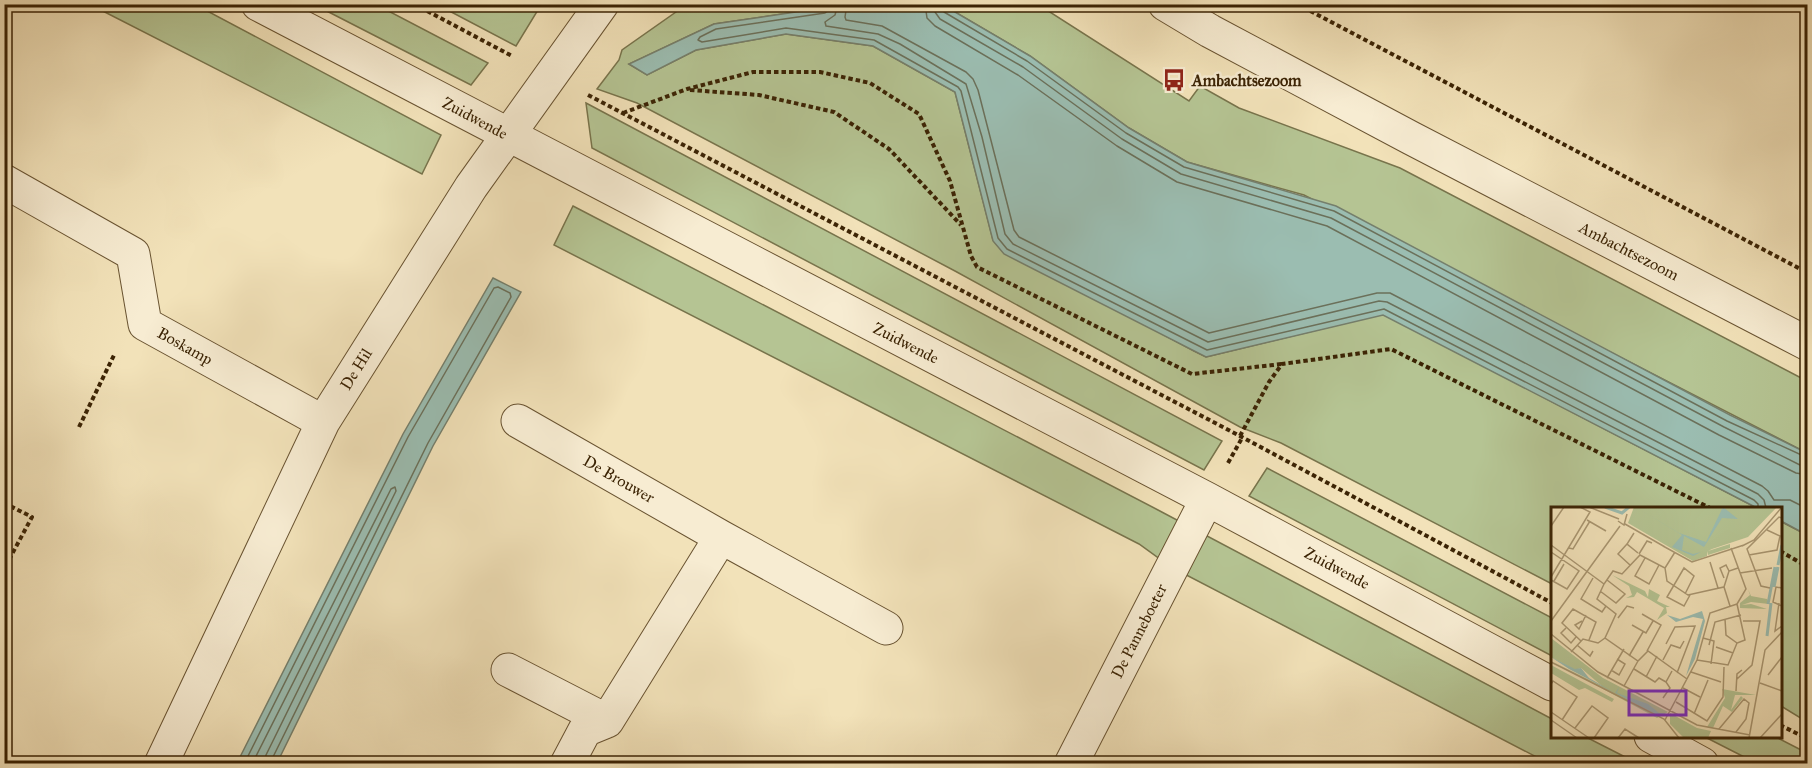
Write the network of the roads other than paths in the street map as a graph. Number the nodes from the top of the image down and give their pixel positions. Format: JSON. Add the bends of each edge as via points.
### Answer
{"nodes":[{"id":1,"x":258,"y":4,"type":"edge"},
{"id":2,"x":602,"y":4,"type":"edge"},
{"id":3,"x":1165,"y":4,"type":"edge"},
{"id":4,"x":507,"y":135,"type":"junction"},
{"id":5,"x":4,"y":181,"type":"edge"},
{"id":6,"x":1808,"y":344,"type":"edge"},
{"id":7,"x":518,"y":421,"type":"dead end"},
{"id":8,"x":323,"y":422,"type":"junction"},
{"id":9,"x":1208,"y":499,"type":"junction"},
{"id":10,"x":721,"y":537,"type":"junction"},
{"id":11,"x":886,"y":628,"type":"dead end"},
{"id":12,"x":508,"y":670,"type":"dead end"},
{"id":13,"x":1551,"y":683,"type":"edge"},
{"id":14,"x":606,"y":722,"type":"junction"},
{"id":15,"x":1655,"y":738,"type":"edge"},
{"id":16,"x":161,"y":764,"type":"edge"},
{"id":17,"x":567,"y":764,"type":"edge"},
{"id":18,"x":1071,"y":764,"type":"edge"},
{"id":19,"x":1702,"y":764,"type":"edge"}],
"edges":[{"from":1,"to":4,"type":"street","name":"Zuidwende"},
{"from":2,"to":4,"type":"street","name":"De Hil"},
{"from":3,"to":6,"type":"street","name":"Ambachtsezoom","via":[[1411,138]]},
{"from":4,"to":8,"type":"street","name":"De Hil"},
{"from":4,"to":9,"type":"street","name":"Zuidwende"},
{"from":5,"to":8,"type":"street","name":"Boskamp","via":[[133,254],[146,324]]},
{"from":7,"to":10,"type":"street","name":"De Brouwer"},
{"from":8,"to":16,"type":"street","name":"De Hil"},
{"from":9,"to":13,"type":"street","name":"Zuidwende"},
{"from":9,"to":18,"type":"street","name":"De Panneboeter"},
{"from":10,"to":11,"type":"street","name":"De Brouwer"},
{"from":10,"to":14,"type":"street"},
{"from":12,"to":14,"type":"street"},
{"from":14,"to":17,"type":"street","via":[[585,730]]},
{"from":15,"to":19,"type":"street"}]}
